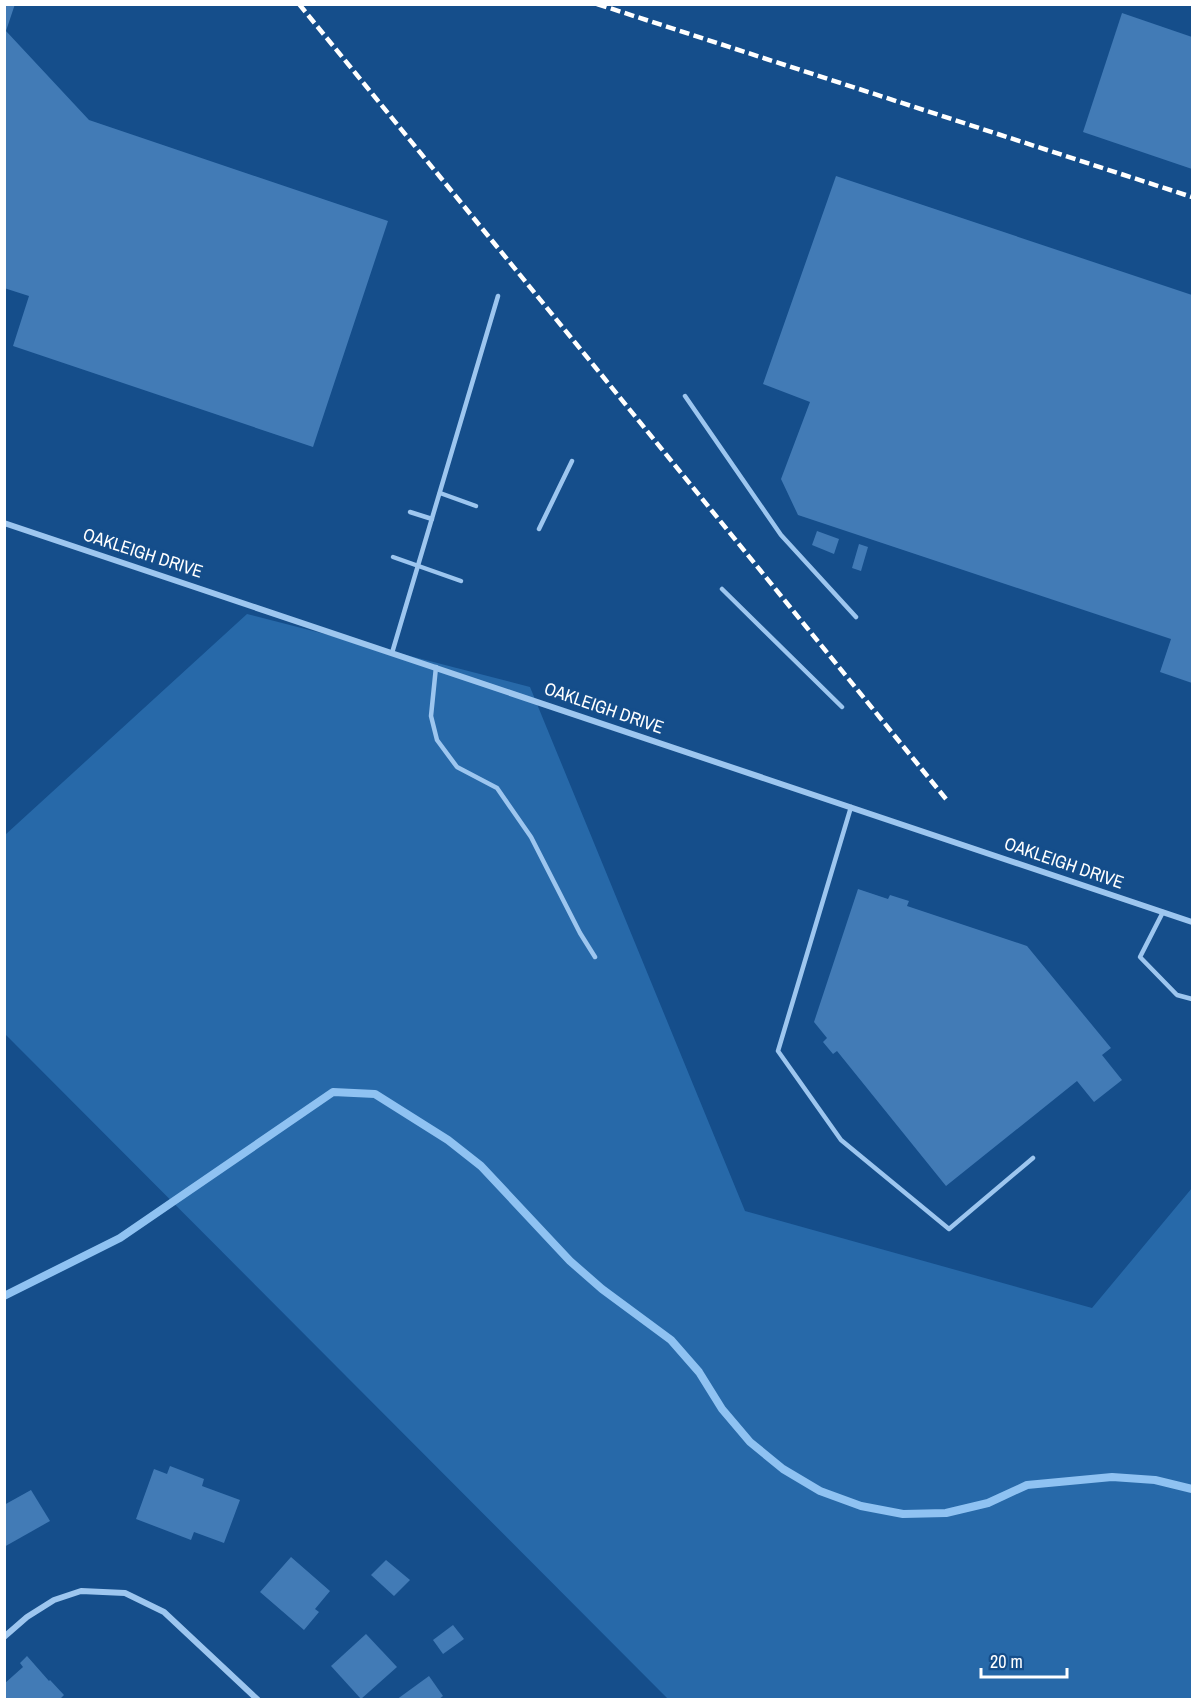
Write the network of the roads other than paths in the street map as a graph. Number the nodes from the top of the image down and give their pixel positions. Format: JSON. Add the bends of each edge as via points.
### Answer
{"nodes":[{"id":1,"x":498,"y":296,"type":"dead end"},
{"id":2,"x":685,"y":396,"type":"dead end"},
{"id":3,"x":572,"y":461,"type":"dead end"},
{"id":4,"x":440,"y":493,"type":"junction"},
{"id":5,"x":476,"y":506,"type":"dead end"},
{"id":6,"x":410,"y":512,"type":"dead end"},
{"id":7,"x":432,"y":519,"type":"junction"},
{"id":8,"x":4,"y":523,"type":"edge"},
{"id":9,"x":539,"y":529,"type":"dead end"},
{"id":10,"x":393,"y":557,"type":"dead end"},
{"id":11,"x":418,"y":566,"type":"junction"},
{"id":12,"x":461,"y":580,"type":"dead end"},
{"id":13,"x":722,"y":589,"type":"dead end"},
{"id":14,"x":856,"y":617,"type":"dead end"},
{"id":15,"x":392,"y":653,"type":"junction"},
{"id":16,"x":436,"y":667,"type":"junction"},
{"id":17,"x":842,"y":707,"type":"dead end"},
{"id":18,"x":851,"y":807,"type":"junction"},
{"id":19,"x":1163,"y":912,"type":"junction"},
{"id":20,"x":1192,"y":922,"type":"edge"},
{"id":21,"x":596,"y":957,"type":"dead end"},
{"id":22,"x":1192,"y":999,"type":"edge"},
{"id":23,"x":1033,"y":1158,"type":"dead end"},
{"id":24,"x":4,"y":1637,"type":"edge"},
{"id":25,"x":258,"y":1700,"type":"edge"}],
"edges":[{"from":1,"to":4,"type":"lane"},
{"from":2,"to":14,"type":"lane","via":[[781,535]]},
{"from":3,"to":9,"type":"lane"},
{"from":4,"to":5,"type":"lane"},
{"from":4,"to":7,"type":"lane"},
{"from":6,"to":7,"type":"lane"},
{"from":7,"to":11,"type":"lane"},
{"from":8,"to":15,"type":"street","name":"OAKLEIGH DRIVE"},
{"from":10,"to":11,"type":"lane"},
{"from":11,"to":12,"type":"lane"},
{"from":11,"to":15,"type":"lane"},
{"from":13,"to":17,"type":"lane"},
{"from":15,"to":16,"type":"street","name":"OAKLEIGH DRIVE"},
{"from":16,"to":18,"type":"street","name":"OAKLEIGH DRIVE"},
{"from":16,"to":21,"type":"lane","via":[[431,716],[437,740],[457,767],[497,788],[531,837]]},
{"from":18,"to":19,"type":"street","name":"OAKLEIGH DRIVE"},
{"from":18,"to":23,"type":"lane","via":[[778,1051],[841,1140],[949,1229]]},
{"from":19,"to":20,"type":"street","name":"OAKLEIGH DRIVE"},
{"from":19,"to":22,"type":"lane","via":[[1140,957],[1177,995]]},
{"from":24,"to":25,"type":"street","via":[[54,1600],[81,1591],[125,1593],[164,1612]]}]}
